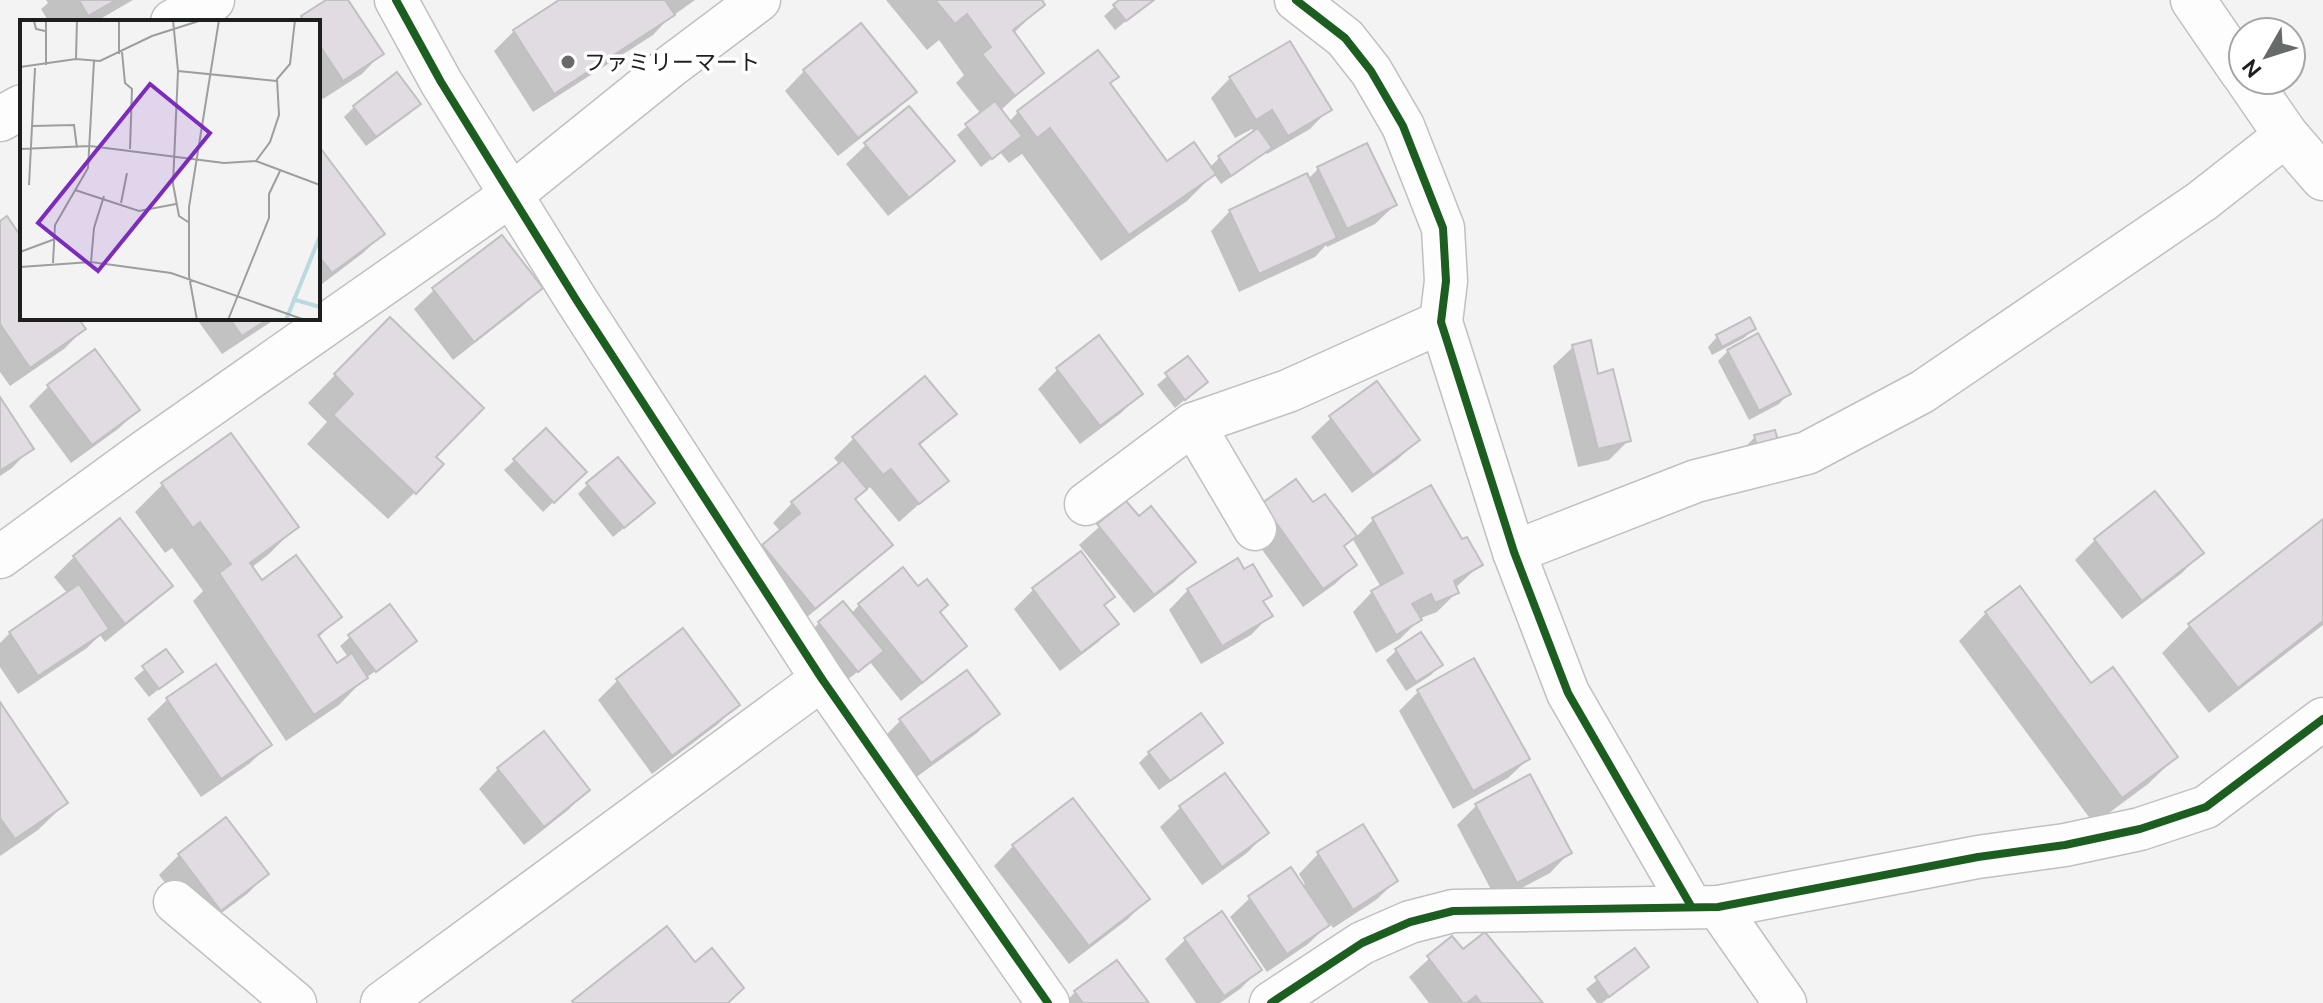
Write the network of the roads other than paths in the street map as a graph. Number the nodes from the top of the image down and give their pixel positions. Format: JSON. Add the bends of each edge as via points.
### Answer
{"nodes":[{"id":1,"x":212,"y":0,"type":"edge"},
{"id":2,"x":396,"y":0,"type":"edge"},
{"id":3,"x":759,"y":0,"type":"edge"},
{"id":4,"x":1296,"y":0,"type":"edge"},
{"id":5,"x":2193,"y":0,"type":"edge"},
{"id":6,"x":177,"y":20,"type":"edge"},
{"id":7,"x":2227,"y":50,"type":"edge"},
{"id":8,"x":2259,"y":96,"type":"edge"},
{"id":9,"x":20,"y":108,"type":"edge"},
{"id":10,"x":0,"y":119,"type":"edge"},
{"id":11,"x":2286,"y":135,"type":"junction"},
{"id":12,"x":2323,"y":178,"type":"edge"},
{"id":13,"x":511,"y":195,"type":"junction"},
{"id":14,"x":1441,"y":322,"type":"junction"},
{"id":15,"x":1193,"y":424,"type":"junction"},
{"id":16,"x":1086,"y":504,"type":"dead end"},
{"id":17,"x":1255,"y":529,"type":"dead end"},
{"id":18,"x":1514,"y":552,"type":"junction"},
{"id":19,"x":0,"y":557,"type":"edge"},
{"id":20,"x":822,"y":679,"type":"junction"},
{"id":21,"x":2323,"y":719,"type":"edge"},
{"id":22,"x":175,"y":902,"type":"dead end"},
{"id":23,"x":1704,"y":907,"type":"junction"},
{"id":24,"x":295,"y":1003,"type":"edge"},
{"id":25,"x":382,"y":1003,"type":"edge"},
{"id":26,"x":1048,"y":1003,"type":"edge"},
{"id":27,"x":1271,"y":1003,"type":"edge"},
{"id":28,"x":1785,"y":1003,"type":"edge"}],
"edges":[{"from":1,"to":6,"type":"main road"},
{"from":2,"to":13,"type":"street"},
{"from":3,"to":13,"type":"street"},
{"from":4,"to":14,"type":"street","via":[[1345,38],[1403,126],[1443,228],[1446,281]]},
{"from":5,"to":7,"type":"main road"},
{"from":8,"to":11,"type":"main road"},
{"from":9,"to":10,"type":"main road"},
{"from":11,"to":12,"type":"main road"},
{"from":11,"to":18,"type":"street","via":[[2202,201],[1922,392],[1807,453],[1696,481]]},
{"from":13,"to":19,"type":"street"},
{"from":13,"to":20,"type":"street"},
{"from":14,"to":15,"type":"street","via":[[1288,391]]},
{"from":14,"to":18,"type":"street"},
{"from":15,"to":16,"type":"street"},
{"from":15,"to":17,"type":"street"},
{"from":18,"to":23,"type":"street","via":[[1568,693]]},
{"from":20,"to":25,"type":"street"},
{"from":20,"to":26,"type":"street"},
{"from":21,"to":23,"type":"street","via":[[2206,807],[2140,829]]},
{"from":22,"to":24,"type":"street"},
{"from":23,"to":27,"type":"street","via":[[1453,911],[1362,943]]},
{"from":23,"to":28,"type":"street"}]}
